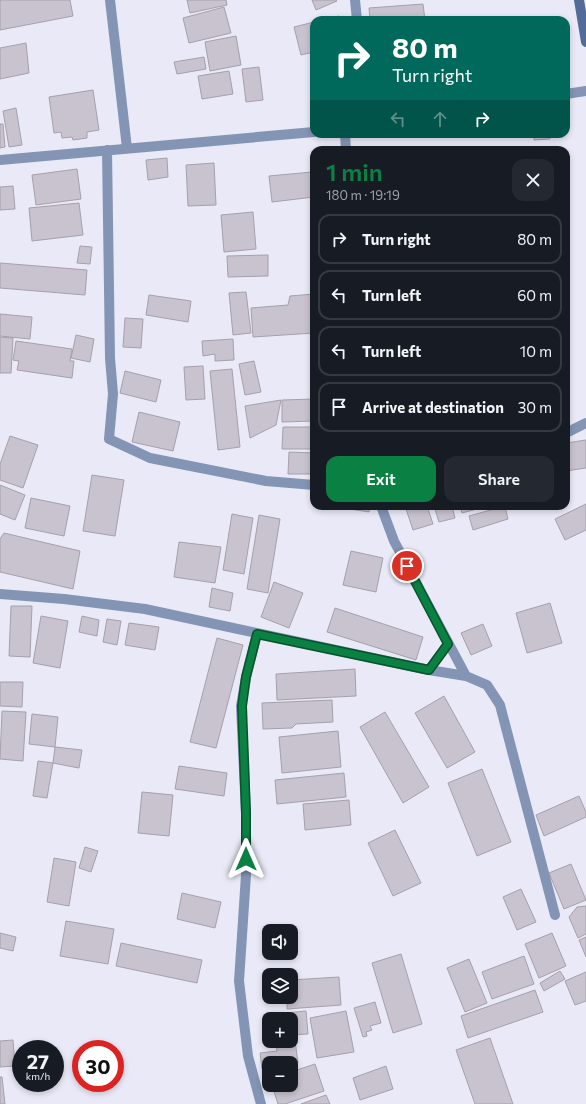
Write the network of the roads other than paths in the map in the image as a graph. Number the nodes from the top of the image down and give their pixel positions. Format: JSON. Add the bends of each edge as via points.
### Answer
{"nodes":[{"id":1,"x":110,"y":0,"type":"edge"},
{"id":2,"x":355,"y":0,"type":"edge"},
{"id":3,"x":582,"y":7,"type":"edge"},
{"id":4,"x":357,"y":16,"type":"edge"},
{"id":5,"x":586,"y":42,"type":"edge"},
{"id":6,"x":586,"y":91,"type":"edge"},
{"id":7,"x":570,"y":93,"type":"edge"},
{"id":8,"x":310,"y":132,"type":"edge"},
{"id":9,"x":127,"y":148,"type":"junction"},
{"id":10,"x":107,"y":150,"type":"junction"},
{"id":11,"x":0,"y":160,"type":"edge"},
{"id":12,"x":586,"y":423,"type":"edge"},
{"id":13,"x":570,"y":431,"type":"edge"},
{"id":14,"x":310,"y":486,"type":"edge"},
{"id":15,"x":382,"y":510,"type":"edge"},
{"id":16,"x":0,"y":594,"type":"edge"},
{"id":17,"x":257,"y":634,"type":"junction"},
{"id":18,"x":448,"y":644,"type":"junction"},
{"id":19,"x":429,"y":670,"type":"junction"},
{"id":20,"x":466,"y":676,"type":"junction"},
{"id":21,"x":554,"y":915,"type":"dead end"},
{"id":22,"x":261,"y":1104,"type":"edge"}],
"edges":[{"from":1,"to":9,"type":"street"},
{"from":2,"to":4,"type":"street"},
{"from":3,"to":5,"type":"street"},
{"from":6,"to":7,"type":"street"},
{"from":8,"to":9,"type":"street"},
{"from":9,"to":10,"type":"street"},
{"from":10,"to":11,"type":"street"},
{"from":10,"to":14,"type":"street","via":[[110,358],[113,394],[109,439],[150,458],[266,481]]},
{"from":12,"to":13,"type":"street"},
{"from":15,"to":18,"type":"street","via":[[394,541]]},
{"from":16,"to":17,"type":"street","via":[[64,599],[145,610]]},
{"from":17,"to":19,"type":"street"},
{"from":17,"to":22,"type":"street","via":[[242,706],[246,874],[239,981],[248,1056]]},
{"from":18,"to":19,"type":"street"},
{"from":18,"to":20,"type":"street"},
{"from":19,"to":20,"type":"street"},
{"from":20,"to":21,"type":"street","via":[[487,685],[500,705]]}]}
